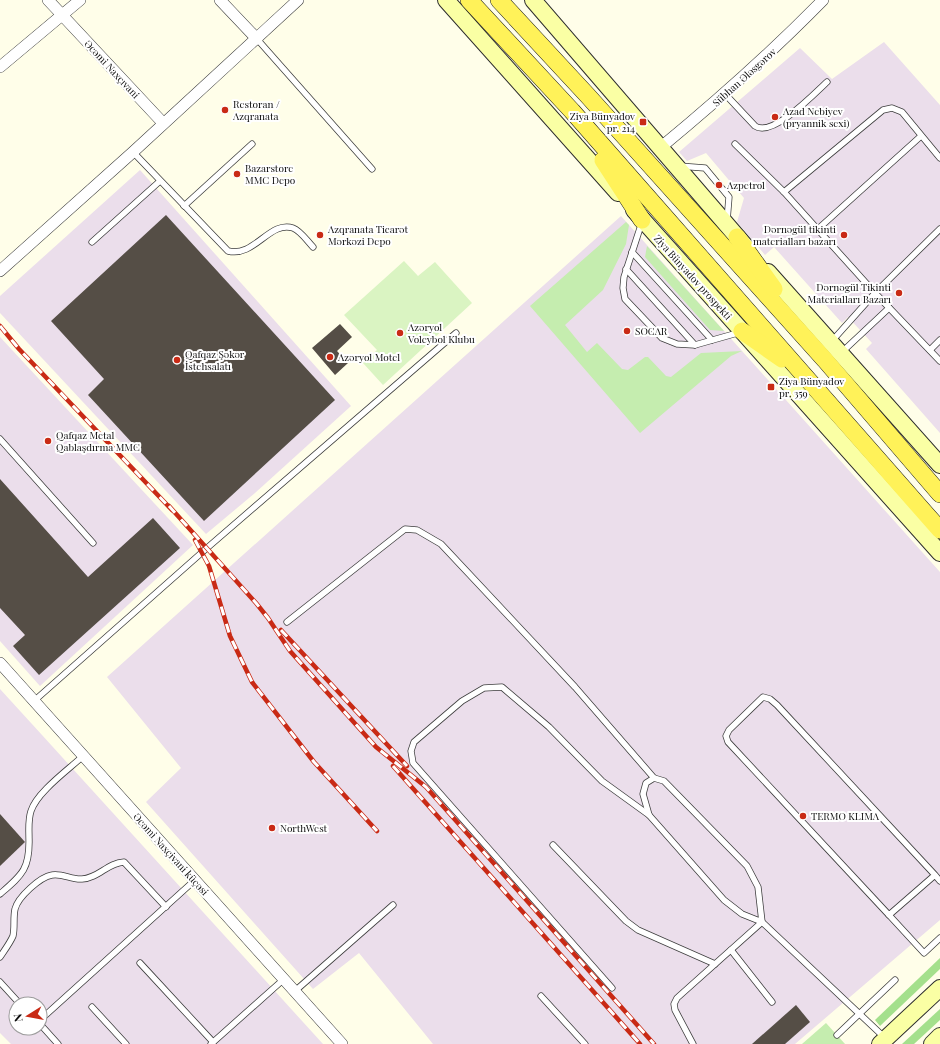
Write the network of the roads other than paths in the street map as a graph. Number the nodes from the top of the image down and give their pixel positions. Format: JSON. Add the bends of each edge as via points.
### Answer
{"nodes":[{"id":1,"x":48,"y":0,"type":"edge"},
{"id":2,"x":80,"y":0,"type":"edge"},
{"id":3,"x":220,"y":0,"type":"edge"},
{"id":4,"x":298,"y":0,"type":"edge"},
{"id":5,"x":446,"y":0,"type":"edge"},
{"id":6,"x":469,"y":0,"type":"edge"},
{"id":7,"x":499,"y":0,"type":"edge"},
{"id":8,"x":533,"y":0,"type":"edge"},
{"id":9,"x":823,"y":0,"type":"edge"},
{"id":10,"x":62,"y":15,"type":"junction"},
{"id":11,"x":257,"y":39,"type":"junction"},
{"id":12,"x":0,"y":67,"type":"edge"},
{"id":13,"x":827,"y":82,"type":"dead end"},
{"id":14,"x":725,"y":94,"type":"junction"},
{"id":15,"x":588,"y":96,"type":"junction"},
{"id":16,"x":572,"y":111,"type":"junction"},
{"id":17,"x":163,"y":124,"type":"junction"},
{"id":18,"x":921,"y":136,"type":"junction"},
{"id":19,"x":252,"y":144,"type":"dead end"},
{"id":20,"x":735,"y":144,"type":"dead end"},
{"id":21,"x":660,"y":148,"type":"junction"},
{"id":22,"x":133,"y":152,"type":"junction"},
{"id":23,"x":940,"y":158,"type":"edge"},
{"id":24,"x":675,"y":166,"type":"junction"},
{"id":25,"x":372,"y":169,"type":"dead end"},
{"id":26,"x":160,"y":181,"type":"junction"},
{"id":27,"x":784,"y":192,"type":"junction"},
{"id":28,"x":184,"y":206,"type":"junction"},
{"id":29,"x":642,"y":220,"type":"junction"},
{"id":30,"x":818,"y":229,"type":"junction"},
{"id":31,"x":940,"y":229,"type":"edge"},
{"id":32,"x":731,"y":231,"type":"junction"},
{"id":33,"x":92,"y":242,"type":"dead end"},
{"id":34,"x":313,"y":247,"type":"dead end"},
{"id":35,"x":632,"y":252,"type":"junction"},
{"id":36,"x":626,"y":269,"type":"junction"},
{"id":37,"x":0,"y":271,"type":"edge"},
{"id":38,"x":875,"y":293,"type":"junction"},
{"id":39,"x":889,"y":308,"type":"junction"},
{"id":40,"x":742,"y":332,"type":"junction"},
{"id":41,"x":456,"y":333,"type":"dead end"},
{"id":42,"x":712,"y":340,"type":"junction"},
{"id":43,"x":940,"y":340,"type":"edge"},
{"id":44,"x":695,"y":345,"type":"junction"},
{"id":45,"x":835,"y":348,"type":"junction"},
{"id":46,"x":930,"y":350,"type":"junction"},
{"id":47,"x":825,"y":360,"type":"junction"},
{"id":48,"x":940,"y":361,"type":"edge"},
{"id":49,"x":804,"y":375,"type":"junction"},
{"id":50,"x":0,"y":439,"type":"edge"},
{"id":51,"x":940,"y":465,"type":"edge"},
{"id":52,"x":940,"y":494,"type":"edge"},
{"id":53,"x":940,"y":530,"type":"edge"},
{"id":54,"x":93,"y":543,"type":"dead end"},
{"id":55,"x":940,"y":553,"type":"edge"},
{"id":56,"x":287,"y":622,"type":"dead end"},
{"id":57,"x":0,"y":663,"type":"edge"},
{"id":58,"x":34,"y":701,"type":"junction"},
{"id":59,"x":83,"y":756,"type":"junction"},
{"id":60,"x":654,"y":778,"type":"junction"},
{"id":61,"x":649,"y":815,"type":"junction"},
{"id":62,"x":552,"y":845,"type":"dead end"},
{"id":63,"x":934,"y":875,"type":"junction"},
{"id":64,"x":195,"y":880,"type":"junction"},
{"id":65,"x":940,"y":881,"type":"edge"},
{"id":66,"x":0,"y":894,"type":"edge"},
{"id":67,"x":393,"y":905,"type":"dead end"},
{"id":68,"x":166,"y":907,"type":"junction"},
{"id":69,"x":889,"y":914,"type":"junction"},
{"id":70,"x":762,"y":922,"type":"junction"},
{"id":71,"x":940,"y":938,"type":"edge"},
{"id":72,"x":731,"y":950,"type":"junction"},
{"id":73,"x":0,"y":957,"type":"edge"},
{"id":74,"x":140,"y":963,"type":"dead end"},
{"id":75,"x":715,"y":964,"type":"junction"},
{"id":76,"x":284,"y":979,"type":"junction"},
{"id":77,"x":895,"y":980,"type":"dead end"},
{"id":78,"x":0,"y":982,"type":"edge"},
{"id":79,"x":612,"y":988,"type":"dead end"},
{"id":80,"x":940,"y":988,"type":"edge"},
{"id":81,"x":295,"y":991,"type":"junction"},
{"id":82,"x":13,"y":996,"type":"edge"},
{"id":83,"x":541,"y":996,"type":"dead end"},
{"id":84,"x":772,"y":1002,"type":"dead end"},
{"id":85,"x":92,"y":1007,"type":"dead end"},
{"id":86,"x":48,"y":1013,"type":"edge"},
{"id":87,"x":860,"y":1015,"type":"junction"},
{"id":88,"x":48,"y":1033,"type":"edge"},
{"id":89,"x":837,"y":1035,"type":"dead end"},
{"id":90,"x":940,"y":1036,"type":"edge"},
{"id":91,"x":883,"y":1042,"type":"edge"},
{"id":92,"x":212,"y":1043,"type":"edge"},
{"id":93,"x":58,"y":1044,"type":"edge"},
{"id":94,"x":126,"y":1044,"type":"edge"},
{"id":95,"x":342,"y":1044,"type":"edge"},
{"id":96,"x":585,"y":1044,"type":"edge"},
{"id":97,"x":693,"y":1044,"type":"edge"},
{"id":98,"x":932,"y":1044,"type":"edge"}],
"edges":[{"from":1,"to":10,"type":"street","name":"Əcəmi Naxçıvani"},
{"from":2,"to":10,"type":"street"},
{"from":3,"to":11,"type":"street"},
{"from":4,"to":11,"type":"street"},
{"from":5,"to":29,"type":"main road","name":"Ziya Bünyadov prospekti"},
{"from":6,"to":16,"type":"main road","name":"Ziya Bünyadov prospekti"},
{"from":7,"to":15,"type":"main road"},
{"from":8,"to":21,"type":"main road"},
{"from":9,"to":14,"type":"street","name":"Sübhan Ələsgərov"},
{"from":10,"to":12,"type":"street"},
{"from":10,"to":17,"type":"street","name":"Əcəmi Naxçıvani"},
{"from":11,"to":17,"type":"street"},
{"from":11,"to":25,"type":"lane"},
{"from":13,"to":14,"type":"lane","via":[[779,123],[768,128],[755,126]]},
{"from":14,"to":21,"type":"street","name":"Sübhan Ələsgərov"},
{"from":15,"to":21,"type":"main road"},
{"from":15,"to":47,"type":"main road"},
{"from":16,"to":29,"type":"main road"},
{"from":16,"to":49,"type":"main road","name":"Ziya Bünyadov prospekti"},
{"from":17,"to":22,"type":"street"},
{"from":18,"to":23,"type":"lane"},
{"from":18,"to":27,"type":"lane","via":[[902,112],[892,108],[883,110]]},
{"from":18,"to":30,"type":"lane"},
{"from":19,"to":28,"type":"lane"},
{"from":20,"to":27,"type":"lane"},
{"from":21,"to":24,"type":"main road"},
{"from":22,"to":26,"type":"lane"},
{"from":22,"to":37,"type":"street"},
{"from":24,"to":32,"type":"main road"},
{"from":24,"to":32,"type":"lane","via":[[705,168],[729,197]]},
{"from":26,"to":28,"type":"lane"},
{"from":26,"to":33,"type":"lane"},
{"from":27,"to":30,"type":"lane"},
{"from":28,"to":34,"type":"lane","via":[[228,251],[246,250],[275,231],[287,227],[298,232]]},
{"from":29,"to":35,"type":"lane"},
{"from":29,"to":40,"type":"main road","name":"Ziya Bünyadov prospekti"},
{"from":30,"to":38,"type":"lane"},
{"from":31,"to":38,"type":"lane"},
{"from":32,"to":45,"type":"main road"},
{"from":32,"to":47,"type":"main road"},
{"from":35,"to":36,"type":"lane"},
{"from":35,"to":42,"type":"lane"},
{"from":36,"to":44,"type":"lane"},
{"from":36,"to":44,"type":"lane","via":[[622,288],[625,299],[662,338],[677,344]]},
{"from":38,"to":39,"type":"lane"},
{"from":38,"to":45,"type":"lane"},
{"from":39,"to":45,"type":"lane"},
{"from":39,"to":46,"type":"lane"},
{"from":40,"to":42,"type":"lane"},
{"from":40,"to":49,"type":"main road"},
{"from":40,"to":55,"type":"main road","name":"Ziya Bünyadov prospekti"},
{"from":41,"to":58,"type":"lane"},
{"from":42,"to":44,"type":"lane"},
{"from":43,"to":46,"type":"lane"},
{"from":45,"to":51,"type":"main road"},
{"from":46,"to":48,"type":"lane"},
{"from":47,"to":52,"type":"main road"},
{"from":49,"to":53,"type":"main road","name":"Ziya Bünyadov prospekti"},
{"from":50,"to":54,"type":"lane"},
{"from":56,"to":60,"type":"lane","via":[[405,529],[417,530],[441,544],[470,573]]},
{"from":57,"to":58,"type":"street","name":"Əcəmi Naxçivani küçəsi"},
{"from":58,"to":59,"type":"street","name":"Əcəmi Naxçivani küçəsi"},
{"from":59,"to":64,"type":"street","name":"Əcəmi Naxçivani küçəsi"},
{"from":59,"to":66,"type":"lane","via":[[35,802],[29,825],[29,858],[26,869]]},
{"from":60,"to":61,"type":"lane","via":[[646,783],[643,794]]},
{"from":60,"to":70,"type":"lane","via":[[664,781],[746,866],[758,887]]},
{"from":61,"to":70,"type":"lane","via":[[724,900],[742,914]]},
{"from":61,"to":79,"type":"lane","via":[[602,781],[549,727],[502,687],[484,688],[462,701],[414,742],[411,751],[413,763]]},
{"from":62,"to":75,"type":"lane","via":[[626,921],[638,930]]},
{"from":63,"to":65,"type":"lane"},
{"from":63,"to":69,"type":"lane"},
{"from":63,"to":69,"type":"lane","via":[[777,705],[763,697],[729,730],[726,736],[728,742]]},
{"from":64,"to":68,"type":"lane"},
{"from":64,"to":76,"type":"street","name":"Əcəmi Naxçivani küçəsi"},
{"from":67,"to":81,"type":"lane"},
{"from":68,"to":73,"type":"lane","via":[[124,862],[111,865],[99,874],[82,879],[59,874],[51,875],[19,900],[15,908],[12,937]]},
{"from":68,"to":86,"type":"lane"},
{"from":69,"to":71,"type":"lane","via":[[924,953]]},
{"from":70,"to":72,"type":"lane"},
{"from":70,"to":87,"type":"lane"},
{"from":72,"to":75,"type":"lane"},
{"from":72,"to":84,"type":"lane"},
{"from":74,"to":92,"type":"lane"},
{"from":75,"to":97,"type":"lane","via":[[674,1004]]},
{"from":76,"to":81,"type":"street","name":"Əcəmi Naxçivani küçəsi"},
{"from":76,"to":92,"type":"lane"},
{"from":77,"to":87,"type":"lane"},
{"from":78,"to":82,"type":"lane"},
{"from":80,"to":91,"type":"main road"},
{"from":81,"to":95,"type":"street","name":"Əcəmi Naxçivani küçəsi"},
{"from":83,"to":96,"type":"lane"},
{"from":85,"to":94,"type":"lane"},
{"from":87,"to":89,"type":"lane"},
{"from":87,"to":91,"type":"lane"},
{"from":88,"to":93,"type":"lane"},
{"from":90,"to":98,"type":"main road"}]}
